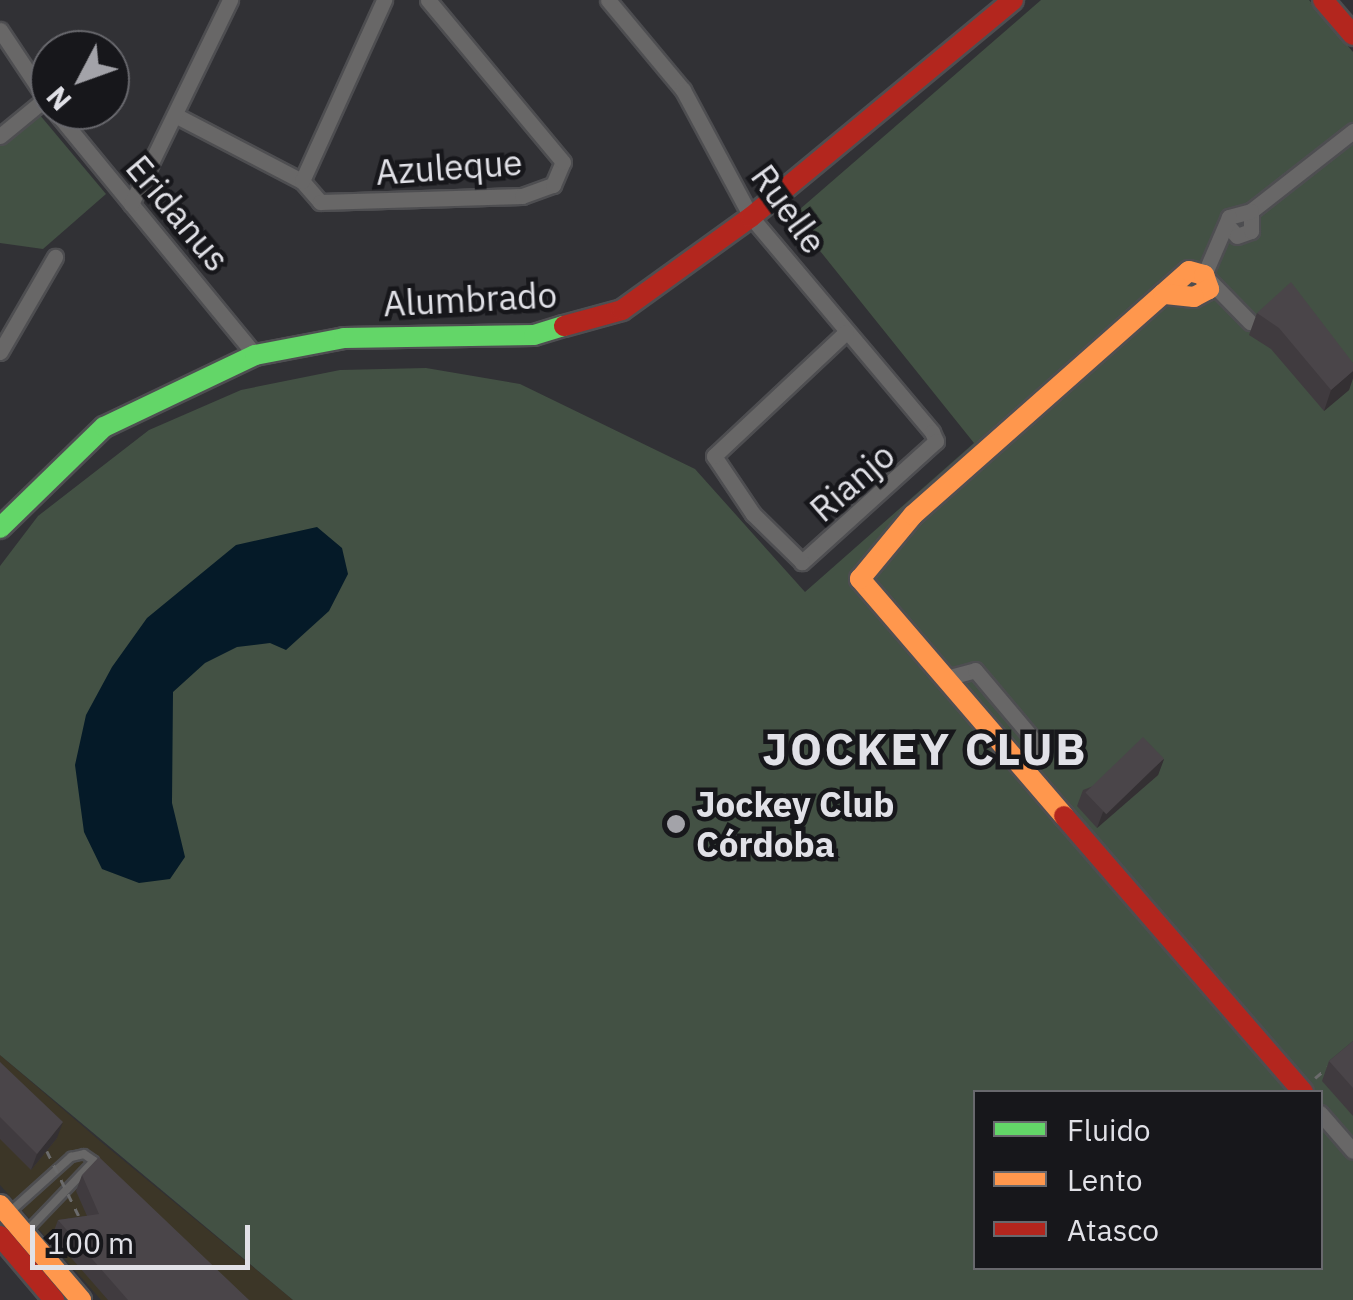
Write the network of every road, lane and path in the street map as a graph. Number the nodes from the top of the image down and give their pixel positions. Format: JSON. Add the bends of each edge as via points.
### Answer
{"nodes":[{"id":1,"x":230,"y":0,"type":"edge"},
{"id":2,"x":384,"y":0,"type":"edge"},
{"id":3,"x":428,"y":0,"type":"edge"},
{"id":4,"x":608,"y":0,"type":"edge"},
{"id":5,"x":1013,"y":0,"type":"edge"},
{"id":6,"x":1324,"y":0,"type":"edge"},
{"id":7,"x":0,"y":30,"type":"edge"},
{"id":8,"x":1353,"y":35,"type":"edge"},
{"id":9,"x":30,"y":75,"type":"edge"},
{"id":10,"x":175,"y":115,"type":"junction"},
{"id":11,"x":30,"y":117,"type":"edge"},
{"id":12,"x":70,"y":130,"type":"edge"},
{"id":13,"x":1353,"y":131,"type":"edge"},
{"id":14,"x":0,"y":136,"type":"edge"},
{"id":15,"x":302,"y":181,"type":"junction"},
{"id":16,"x":131,"y":204,"type":"junction"},
{"id":17,"x":751,"y":217,"type":"junction"},
{"id":18,"x":54,"y":258,"type":"dead end"},
{"id":19,"x":1204,"y":276,"type":"junction"},
{"id":20,"x":0,"y":310,"type":"edge"},
{"id":21,"x":20,"y":312,"type":"junction"},
{"id":22,"x":1250,"y":322,"type":"dead end"},
{"id":23,"x":846,"y":332,"type":"junction"},
{"id":24,"x":0,"y":352,"type":"edge"},
{"id":25,"x":256,"y":355,"type":"junction"},
{"id":26,"x":936,"y":442,"type":"joint"},
{"id":27,"x":0,"y":528,"type":"edge"},
{"id":28,"x":1339,"y":1056,"type":"edge"},
{"id":29,"x":1309,"y":1090,"type":"edge"},
{"id":30,"x":1312,"y":1090,"type":"edge"},
{"id":31,"x":1323,"y":1116,"type":"edge"},
{"id":32,"x":47,"y":1150,"type":"edge"},
{"id":33,"x":1353,"y":1151,"type":"edge"},
{"id":34,"x":4,"y":1210,"type":"edge"},
{"id":35,"x":85,"y":1232,"type":"edge"},
{"id":36,"x":24,"y":1234,"type":"junction"},
{"id":37,"x":0,"y":1236,"type":"edge"},
{"id":38,"x":54,"y":1300,"type":"edge"},
{"id":39,"x":82,"y":1300,"type":"edge"}],
"edges":[{"from":1,"to":10,"type":"street"},
{"from":2,"to":15,"type":"street"},
{"from":3,"to":15,"type":"street","name":"Azuleque","via":[[563,162],[553,185],[522,196],[320,202],[306,194]]},
{"from":4,"to":17,"type":"street","name":"Ruelle","via":[[683,90]]},
{"from":5,"to":17,"type":"street","name":"Alumbrado"},
{"from":6,"to":8,"type":"street"},
{"from":7,"to":9,"type":"street","name":"Eridanus"},
{"from":10,"to":15,"type":"street","name":"Azuleque"},
{"from":10,"to":16,"type":"street"},
{"from":11,"to":14,"type":"street"},
{"from":12,"to":16,"type":"street","name":"Eridanus"},
{"from":13,"to":19,"type":"street","via":[[1251,211],[1230,217],[1209,252]]},
{"from":16,"to":25,"type":"street","name":"Eridanus"},
{"from":17,"to":23,"type":"street","name":"Ruelle"},
{"from":17,"to":25,"type":"street","name":"Alumbrado","via":[[652,291],[599,319],[534,334],[344,338]]},
{"from":18,"to":21,"type":"street"},
{"from":19,"to":22,"type":"street"},
{"from":19,"to":29,"type":"street","via":[[1209,290],[1163,294],[914,515],[860,579]]},
{"from":20,"to":21,"type":"street"},
{"from":21,"to":24,"type":"street"},
{"from":23,"to":26,"type":"street","name":"Ruelle"},
{"from":23,"to":26,"type":"street","name":"Rianjo","via":[[714,456],[714,465],[753,514],[802,562]]},
{"from":25,"to":27,"type":"street","name":"Alumbrado","via":[[104,428]]},
{"from":28,"to":30,"type":"path","via":[[1312,1081]]},
{"from":31,"to":33,"type":"street"},
{"from":32,"to":35,"type":"path","bridge":true},
{"from":34,"to":36,"type":"street"},
{"from":34,"to":36,"type":"lane","via":[[71,1157],[84,1154],[94,1161]]},
{"from":36,"to":39,"type":"street"},
{"from":37,"to":38,"type":"street"}]}
